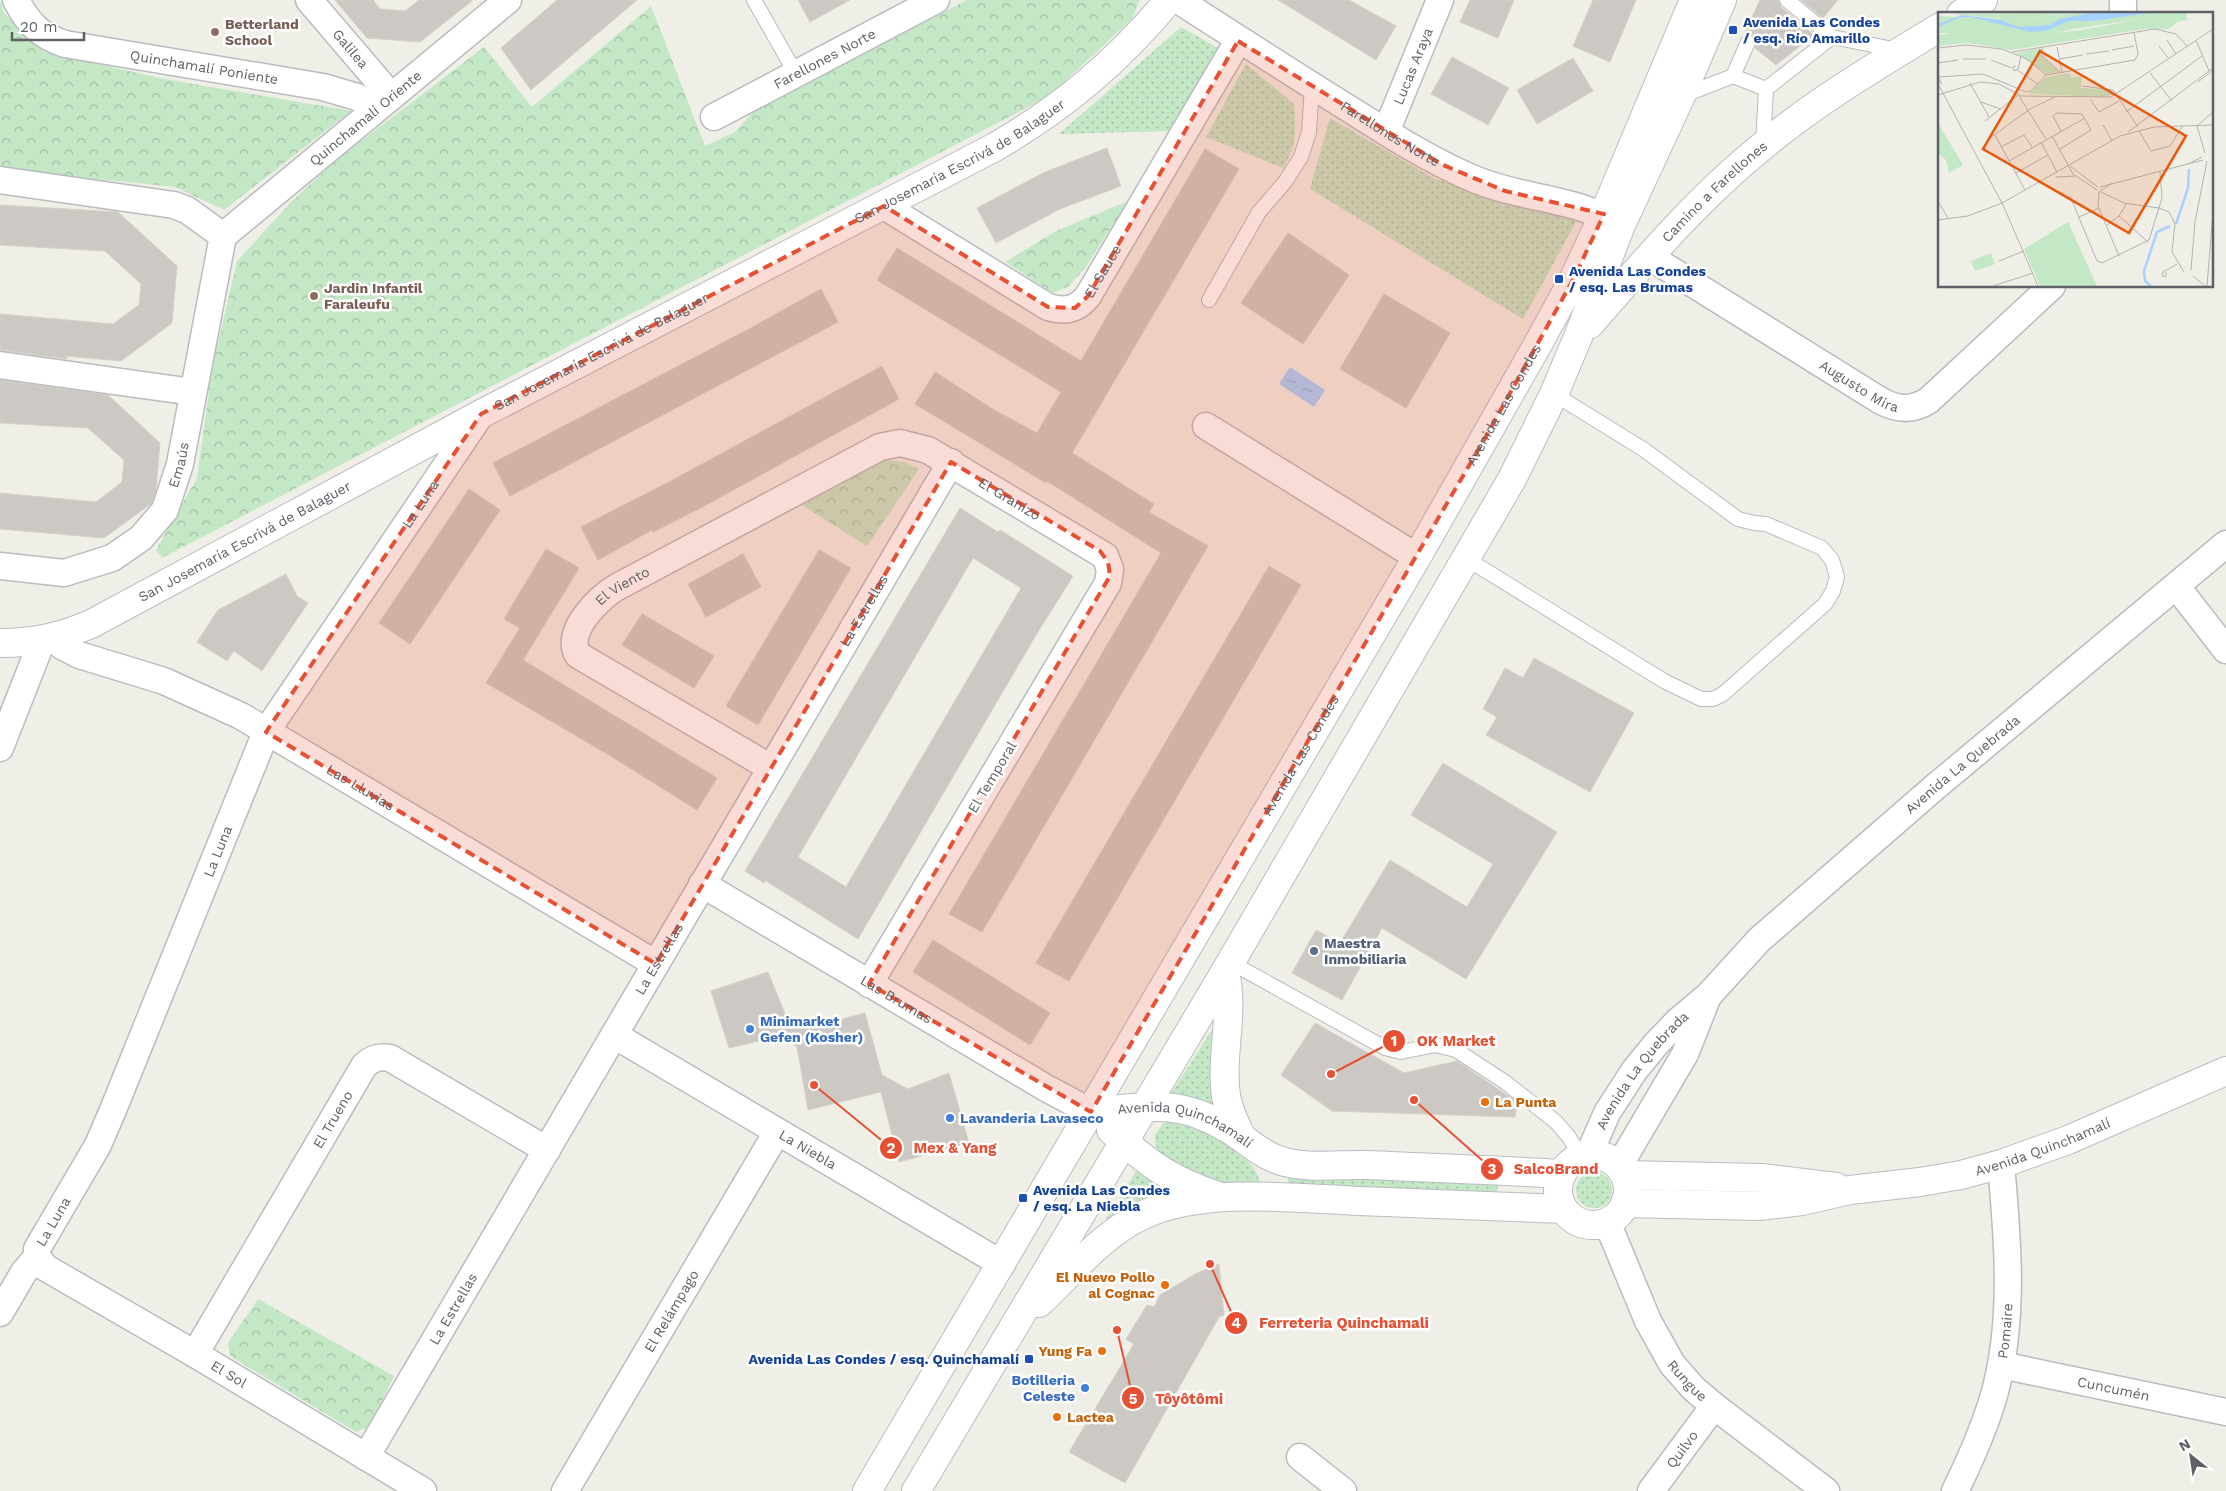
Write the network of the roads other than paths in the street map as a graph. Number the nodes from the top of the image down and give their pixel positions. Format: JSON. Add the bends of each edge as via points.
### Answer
{"nodes":[{"id":1,"x":16,"y":0,"type":"edge"},
{"id":2,"x":309,"y":0,"type":"edge"},
{"id":3,"x":508,"y":0,"type":"edge"},
{"id":4,"x":754,"y":0,"type":"edge"},
{"id":5,"x":936,"y":0,"type":"edge"},
{"id":6,"x":1169,"y":0,"type":"edge"},
{"id":7,"x":1178,"y":0,"type":"edge"},
{"id":8,"x":1440,"y":0,"type":"edge"},
{"id":9,"x":1694,"y":0,"type":"edge"},
{"id":10,"x":1722,"y":0,"type":"edge"},
{"id":11,"x":1787,"y":0,"type":"edge"},
{"id":12,"x":1983,"y":0,"type":"edge"},
{"id":13,"x":1964,"y":12,"type":"edge"},
{"id":14,"x":1938,"y":28,"type":"edge"},
{"id":15,"x":1832,"y":37,"type":"junction"},
{"id":16,"x":1238,"y":40,"type":"junction"},
{"id":17,"x":1748,"y":42,"type":"dead end"},
{"id":18,"x":1901,"y":51,"type":"junction"},
{"id":19,"x":796,"y":74,"type":"junction"},
{"id":20,"x":1733,"y":76,"type":"junction"},
{"id":21,"x":1312,"y":86,"type":"junction"},
{"id":22,"x":1766,"y":88,"type":"junction"},
{"id":23,"x":1681,"y":96,"type":"junction"},
{"id":24,"x":384,"y":102,"type":"junction"},
{"id":25,"x":714,"y":117,"type":"dead end"},
{"id":26,"x":1386,"y":132,"type":"junction"},
{"id":27,"x":1763,"y":145,"type":"junction"},
{"id":28,"x":0,"y":180,"type":"edge"},
{"id":29,"x":884,"y":206,"type":"junction"},
{"id":30,"x":1613,"y":219,"type":"junction"},
{"id":31,"x":224,"y":236,"type":"junction"},
{"id":32,"x":1650,"y":257,"type":"junction"},
{"id":33,"x":2050,"y":288,"type":"edge"},
{"id":34,"x":1209,"y":300,"type":"dead end"},
{"id":35,"x":1578,"y":337,"type":"junction"},
{"id":36,"x":0,"y":365,"type":"edge"},
{"id":37,"x":194,"y":392,"type":"junction"},
{"id":38,"x":1554,"y":394,"type":"junction"},
{"id":39,"x":481,"y":414,"type":"junction"},
{"id":40,"x":1206,"y":426,"type":"dead end"},
{"id":41,"x":1484,"y":440,"type":"junction"},
{"id":42,"x":900,"y":443,"type":"joint"},
{"id":43,"x":951,"y":462,"type":"junction"},
{"id":44,"x":2226,"y":544,"type":"edge"},
{"id":45,"x":1417,"y":557,"type":"junction"},
{"id":46,"x":1467,"y":558,"type":"junction"},
{"id":47,"x":0,"y":566,"type":"edge"},
{"id":48,"x":1110,"y":569,"type":"joint"},
{"id":49,"x":2177,"y":587,"type":"junction"},
{"id":50,"x":48,"y":639,"type":"junction"},
{"id":51,"x":0,"y":643,"type":"edge"},
{"id":52,"x":2226,"y":650,"type":"edge"},
{"id":53,"x":266,"y":732,"type":"junction"},
{"id":54,"x":0,"y":748,"type":"edge"},
{"id":55,"x":770,"y":768,"type":"junction"},
{"id":56,"x":702,"y":884,"type":"junction"},
{"id":57,"x":656,"y":964,"type":"junction"},
{"id":58,"x":1227,"y":967,"type":"junction"},
{"id":59,"x":869,"y":984,"type":"junction"},
{"id":60,"x":1708,"y":996,"type":"junction"},
{"id":61,"x":614,"y":1035,"type":"junction"},
{"id":62,"x":2226,"y":1072,"type":"edge"},
{"id":63,"x":1144,"y":1107,"type":"junction"},
{"id":64,"x":1091,"y":1112,"type":"junction"},
{"id":65,"x":777,"y":1132,"type":"junction"},
{"id":66,"x":1123,"y":1141,"type":"junction"},
{"id":67,"x":1251,"y":1144,"type":"junction"},
{"id":68,"x":547,"y":1150,"type":"junction"},
{"id":69,"x":1577,"y":1162,"type":"junction"},
{"id":70,"x":2001,"y":1164,"type":"junction"},
{"id":71,"x":1622,"y":1171,"type":"junction"},
{"id":72,"x":1850,"y":1190,"type":"junction"},
{"id":73,"x":1261,"y":1197,"type":"junction"},
{"id":74,"x":1226,"y":1198,"type":"junction"},
{"id":75,"x":1563,"y":1209,"type":"junction"},
{"id":76,"x":1616,"y":1213,"type":"junction"},
{"id":77,"x":37,"y":1256,"type":"junction"},
{"id":78,"x":1002,"y":1264,"type":"junction"},
{"id":79,"x":0,"y":1313,"type":"edge"},
{"id":80,"x":1013,"y":1328,"type":"junction"},
{"id":81,"x":195,"y":1354,"type":"junction"},
{"id":82,"x":2001,"y":1364,"type":"junction"},
{"id":83,"x":1714,"y":1406,"type":"junction"},
{"id":84,"x":2226,"y":1412,"type":"edge"},
{"id":85,"x":366,"y":1457,"type":"junction"},
{"id":86,"x":1300,"y":1457,"type":"dead end"},
{"id":87,"x":423,"y":1491,"type":"edge"},
{"id":88,"x":565,"y":1491,"type":"edge"},
{"id":89,"x":867,"y":1491,"type":"edge"},
{"id":90,"x":916,"y":1491,"type":"edge"},
{"id":91,"x":1343,"y":1491,"type":"edge"},
{"id":92,"x":1651,"y":1491,"type":"edge"},
{"id":93,"x":1826,"y":1491,"type":"edge"},
{"id":94,"x":1955,"y":1491,"type":"edge"}],
"edges":[{"from":1,"to":24,"type":"street","name":"Quinchamalí Poniente","via":[[36,30],[65,44],[323,87]]},
{"from":2,"to":24,"type":"street","name":"Galilea"},
{"from":3,"to":24,"type":"street","name":"Quinchamalí Oriente"},
{"from":4,"to":19,"type":"lane"},
{"from":5,"to":19,"type":"street","name":"Farellones Norte"},
{"from":6,"to":29,"type":"street","name":"San Josemaría Escrivá de Balaguer","via":[[1119,55],[1059,106],[995,147]]},
{"from":7,"to":16,"type":"street","name":"Farellones Norte"},
{"from":8,"to":26,"type":"street","name":"Lucas Araya"},
{"from":9,"to":30,"type":"street","name":"Avenida Las Condes"},
{"from":10,"to":23,"type":"street","name":"Avenida Las Condes"},
{"from":11,"to":15,"type":"lane"},
{"from":12,"to":13,"type":"street"},
{"from":14,"to":18,"type":"street","name":"Camino a Farellones"},
{"from":15,"to":18,"type":"lane"},
{"from":15,"to":22,"type":"lane"},
{"from":16,"to":21,"type":"street","name":"Farellones Norte"},
{"from":16,"to":29,"type":"street","name":"El Sauce","via":[[1088,296],[1075,308],[1048,307]]},
{"from":17,"to":20,"type":"lane"},
{"from":18,"to":27,"type":"street","name":"Camino a Farellones"},
{"from":19,"to":25,"type":"street","name":"Farellones Norte"},
{"from":20,"to":22,"type":"lane"},
{"from":20,"to":23,"type":"lane"},
{"from":21,"to":26,"type":"street","name":"Farellones Norte"},
{"from":21,"to":34,"type":"lane","via":[[1309,132],[1301,157],[1259,212]]},
{"from":22,"to":27,"type":"lane"},
{"from":23,"to":30,"type":"street","name":"Avenida Las Condes"},
{"from":24,"to":31,"type":"street","name":"Quinchamalí Oriente"},
{"from":26,"to":30,"type":"street","name":"Farellones Norte","via":[[1443,165],[1490,186],[1589,209]]},
{"from":27,"to":32,"type":"street","name":"Camino a Farellones"},
{"from":28,"to":31,"type":"street","via":[[174,205],[187,210]]},
{"from":29,"to":39,"type":"street","name":"San Josemaría Escrivá de Balaguer"},
{"from":30,"to":35,"type":"street","name":"Avenida Las Condes"},
{"from":30,"to":41,"type":"street","name":"Avenida Las Condes","via":[[1574,278]]},
{"from":31,"to":37,"type":"street","name":"Emaús"},
{"from":32,"to":33,"type":"street","name":"Augusto Mira","via":[[1881,401],[1905,409],[1921,406],[1929,400]]},
{"from":32,"to":35,"type":"street","name":"Camino a Farellones"},
{"from":35,"to":38,"type":"street","name":"Avenida Las Condes"},
{"from":35,"to":41,"type":"street","name":"Camino a Farellones"},
{"from":36,"to":37,"type":"street"},
{"from":37,"to":47,"type":"street","name":"Emaús","via":[[180,464],[165,510],[141,538],[112,558],[64,573]]},
{"from":38,"to":46,"type":"street","name":"Avenida Las Condes","via":[[1512,479]]},
{"from":38,"to":46,"type":"lane","via":[[1643,449],[1738,519],[1766,524],[1822,548],[1832,560],[1837,577],[1833,591],[1825,604],[1723,694],[1701,699],[1664,681]]},
{"from":39,"to":50,"type":"street","name":"San Josemaría Escrivá de Balaguer","via":[[102,619]]},
{"from":39,"to":53,"type":"street","name":"La Luna"},
{"from":40,"to":45,"type":"street"},
{"from":41,"to":45,"type":"street","name":"Avenida Las Condes"},
{"from":42,"to":43,"type":"street","name":"El Granizo","via":[[920,446]]},
{"from":42,"to":55,"type":"street","name":"El Viento","via":[[880,447],[617,587],[596,603],[575,638],[574,649],[584,660]]},
{"from":43,"to":48,"type":"street","name":"El Granizo","via":[[1100,551]]},
{"from":43,"to":55,"type":"street","name":"La Estrellas"},
{"from":44,"to":49,"type":"street","name":"Avenida La Quebrada"},
{"from":45,"to":64,"type":"street","name":"Avenida Las Condes"},
{"from":46,"to":58,"type":"street","name":"Avenida Las Condes"},
{"from":48,"to":59,"type":"street","name":"El Temporal","via":[[1108,583]]},
{"from":49,"to":52,"type":"street"},
{"from":49,"to":60,"type":"street","name":"Avenida La Quebrada","via":[[1805,898],[1759,940]]},
{"from":50,"to":51,"type":"street","name":"San Josemaría Escrivá de Balaguer"},
{"from":50,"to":53,"type":"street","name":"Las Lluvias","via":[[79,654],[127,668],[197,695]]},
{"from":50,"to":54,"type":"street"},
{"from":53,"to":57,"type":"street","name":"Las Lluvias"},
{"from":53,"to":77,"type":"street","name":"La Luna","via":[[114,1110],[98,1145],[39,1243]]},
{"from":55,"to":56,"type":"street","name":"La Estrellas"},
{"from":56,"to":57,"type":"street","name":"La Estrellas"},
{"from":56,"to":59,"type":"street","name":"Las Brumas"},
{"from":57,"to":61,"type":"street","name":"La Estrellas"},
{"from":58,"to":63,"type":"street","name":"Avenida Las Condes"},
{"from":58,"to":67,"type":"street","via":[[1229,1016],[1225,1088],[1228,1104]]},
{"from":58,"to":69,"type":"lane","via":[[1385,1048],[1402,1052],[1434,1045],[1456,1050],[1505,1082],[1556,1122],[1569,1137]]},
{"from":59,"to":64,"type":"street","name":"Las Brumas"},
{"from":60,"to":69,"type":"street","name":"Avenida La Quebrada","via":[[1678,1021],[1634,1071]]},
{"from":60,"to":71,"type":"street","name":"Avenida La Quebrada","via":[[1685,1054]]},
{"from":61,"to":65,"type":"street","name":"La Niebla"},
{"from":61,"to":68,"type":"street","name":"La Estrellas"},
{"from":62,"to":70,"type":"street","name":"Avenida Quinchamalí","via":[[2068,1140]]},
{"from":63,"to":64,"type":"street","name":"Avenida Quinchamalí"},
{"from":63,"to":66,"type":"street","name":"Avenida Las Condes"},
{"from":63,"to":67,"type":"street","name":"Avenida Quinchamalí","via":[[1162,1105],[1190,1110]]},
{"from":64,"to":66,"type":"street","name":"Avenida Quinchamalí"},
{"from":64,"to":78,"type":"street","name":"Avenida Las Condes"},
{"from":65,"to":78,"type":"street","name":"La Niebla"},
{"from":65,"to":88,"type":"street","name":"El Relámpago"},
{"from":66,"to":74,"type":"street","name":"Avenida Quinchamalí","via":[[1171,1178]]},
{"from":66,"to":80,"type":"street","name":"Avenida Las Condes"},
{"from":67,"to":69,"type":"street","name":"Avenida Quinchamalí","via":[[1284,1162],[1308,1166]]},
{"from":67,"to":73,"type":"street","via":[[1270,1162],[1273,1175],[1269,1188]]},
{"from":68,"to":81,"type":"street","name":"El Trueno","via":[[390,1058],[369,1062]]},
{"from":68,"to":85,"type":"street","name":"La Estrellas"},
{"from":69,"to":71,"type":"street","via":[[1605,1157]]},
{"from":69,"to":75,"type":"street","via":[[1558,1185],[1558,1198]]},
{"from":70,"to":72,"type":"street","name":"Avenida Quinchamalí","via":[[1961,1175]]},
{"from":70,"to":82,"type":"street","name":"Pomaire","via":[[2008,1260]]},
{"from":71,"to":72,"type":"street","name":"Avenida Quinchamalí","via":[[1762,1178]]},
{"from":71,"to":76,"type":"street","via":[[1628,1194]]},
{"from":72,"to":76,"type":"street","name":"Avenida Quinchamalí","via":[[1802,1201],[1759,1206]]},
{"from":73,"to":74,"type":"street","name":"Avenida Quinchamalí"},
{"from":73,"to":75,"type":"street","name":"Avenida Quinchamalí"},
{"from":74,"to":80,"type":"street","via":[[1169,1205],[1134,1220],[1097,1247]]},
{"from":75,"to":76,"type":"street","via":[[1583,1224],[1595,1224]]},
{"from":76,"to":83,"type":"street","name":"Rungue","via":[[1660,1345],[1693,1388]]},
{"from":77,"to":79,"type":"street","name":"La Luna"},
{"from":77,"to":81,"type":"street","name":"El Sol","via":[[46,1268]]},
{"from":78,"to":89,"type":"street","name":"Avenida Las Condes"},
{"from":80,"to":90,"type":"street","name":"Avenida Las Condes"},
{"from":81,"to":85,"type":"street","name":"El Sol"},
{"from":82,"to":84,"type":"street","name":"Cuncumén"},
{"from":82,"to":94,"type":"street","name":"Pomaire","via":[[1982,1432]]},
{"from":83,"to":92,"type":"street","name":"Quilvo"},
{"from":83,"to":93,"type":"street","name":"Rungue"},
{"from":85,"to":87,"type":"street","name":"El Sol"},
{"from":86,"to":91,"type":"street"}]}
